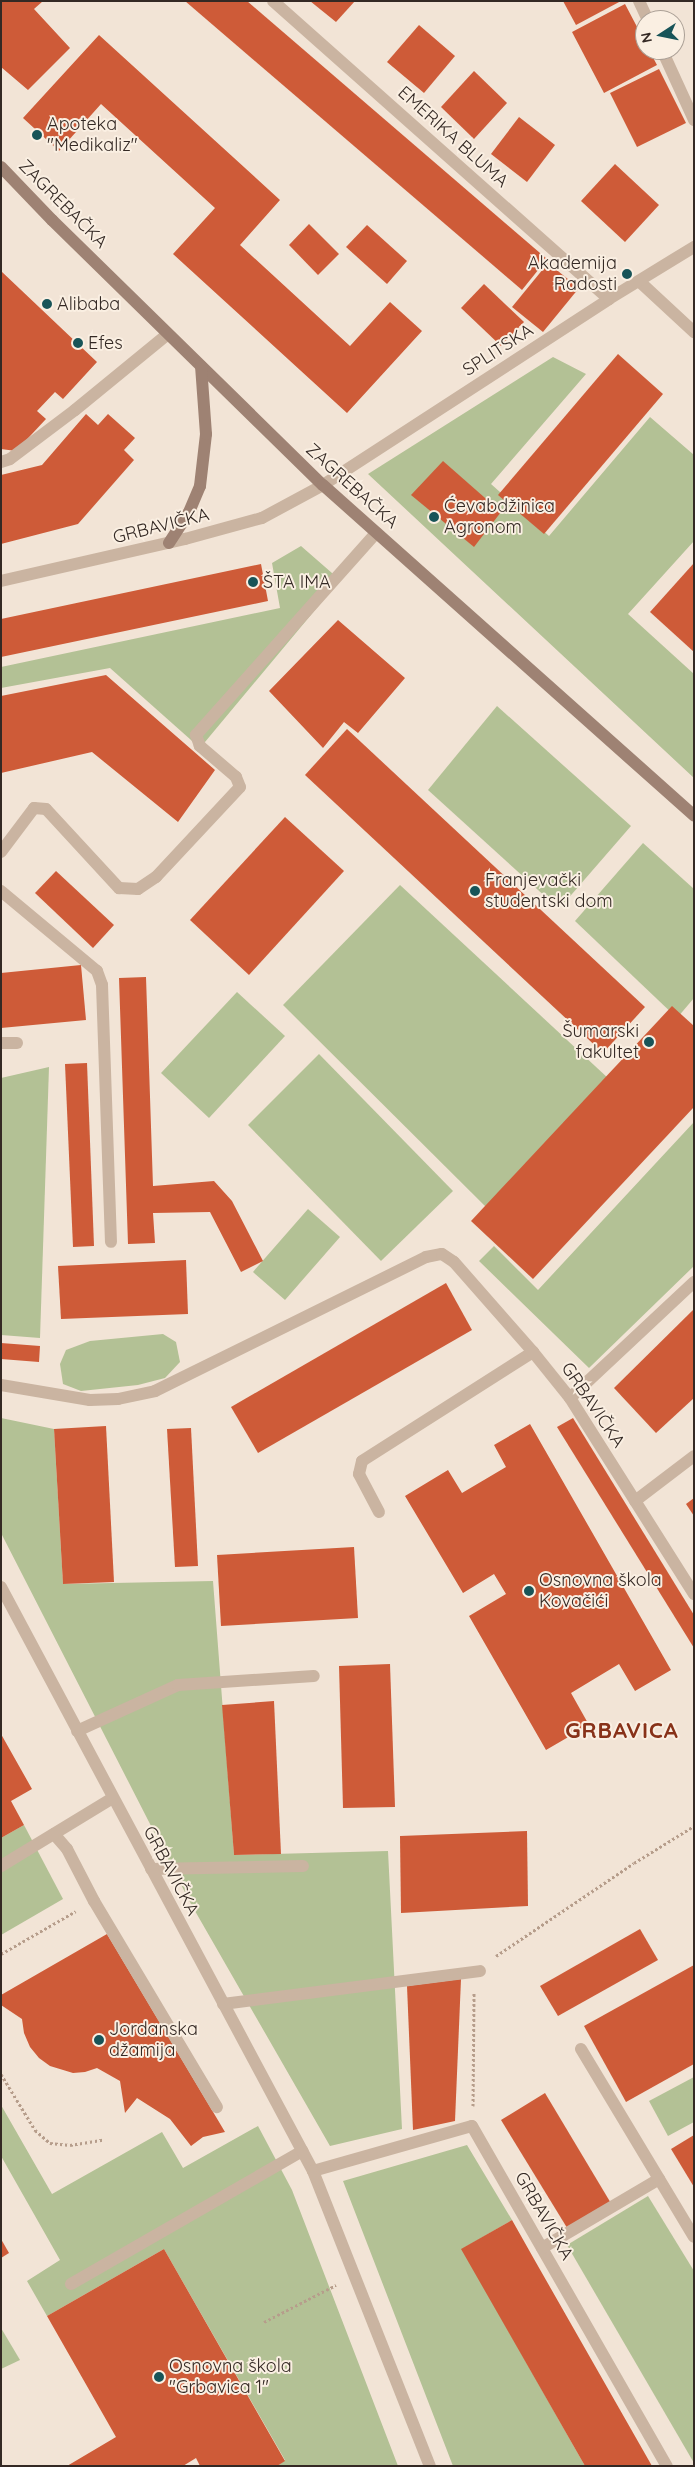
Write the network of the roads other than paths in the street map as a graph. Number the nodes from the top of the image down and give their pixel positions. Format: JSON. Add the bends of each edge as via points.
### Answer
{"nodes":[{"id":1,"x":274,"y":1,"type":"edge"},
{"id":2,"x":667,"y":60,"type":"edge"},
{"id":3,"x":694,"y":120,"type":"edge"},
{"id":4,"x":1,"y":167,"type":"edge"},
{"id":5,"x":694,"y":248,"type":"edge"},
{"id":6,"x":640,"y":282,"type":"junction"},
{"id":7,"x":609,"y":299,"type":"junction"},
{"id":8,"x":694,"y":332,"type":"edge"},
{"id":9,"x":168,"y":334,"type":"junction"},
{"id":10,"x":201,"y":366,"type":"junction"},
{"id":11,"x":1,"y":462,"type":"edge"},
{"id":12,"x":323,"y":485,"type":"junction"},
{"id":13,"x":376,"y":533,"type":"junction"},
{"id":14,"x":169,"y":543,"type":"junction"},
{"id":15,"x":1,"y":581,"type":"edge"},
{"id":16,"x":694,"y":816,"type":"edge"},
{"id":17,"x":1,"y":852,"type":"edge"},
{"id":18,"x":1,"y":891,"type":"edge"},
{"id":19,"x":17,"y":1042,"type":"dead end"},
{"id":20,"x":1,"y":1043,"type":"edge"},
{"id":21,"x":111,"y":1242,"type":"dead end"},
{"id":22,"x":694,"y":1282,"type":"edge"},
{"id":23,"x":533,"y":1352,"type":"junction"},
{"id":24,"x":1,"y":1385,"type":"edge"},
{"id":25,"x":570,"y":1398,"type":"junction"},
{"id":26,"x":694,"y":1456,"type":"edge"},
{"id":27,"x":635,"y":1502,"type":"junction"},
{"id":28,"x":379,"y":1512,"type":"dead end"},
{"id":29,"x":1,"y":1587,"type":"edge"},
{"id":30,"x":694,"y":1594,"type":"edge"},
{"id":31,"x":314,"y":1676,"type":"dead end"},
{"id":32,"x":77,"y":1731,"type":"junction"},
{"id":33,"x":113,"y":1798,"type":"junction"},
{"id":34,"x":54,"y":1834,"type":"junction"},
{"id":35,"x":1,"y":1866,"type":"edge"},
{"id":36,"x":303,"y":1866,"type":"dead end"},
{"id":37,"x":150,"y":1869,"type":"junction"},
{"id":38,"x":480,"y":1971,"type":"road end"},
{"id":39,"x":223,"y":2004,"type":"junction"},
{"id":40,"x":581,"y":2049,"type":"dead end"},
{"id":41,"x":217,"y":2107,"type":"dead end"},
{"id":42,"x":302,"y":2151,"type":"junction"},
{"id":43,"x":313,"y":2171,"type":"junction"},
{"id":44,"x":659,"y":2180,"type":"junction"},
{"id":45,"x":694,"y":2237,"type":"edge"},
{"id":46,"x":542,"y":2248,"type":"junction"},
{"id":47,"x":71,"y":2284,"type":"dead end"},
{"id":48,"x":430,"y":2466,"type":"edge"},
{"id":49,"x":667,"y":2466,"type":"edge"}],
"edges":[{"from":1,"to":7,"type":"street","name":"EMERIKA BLUMA"},
{"from":2,"to":3,"type":"street"},
{"from":4,"to":9,"type":"main road","name":"ZAGREBAČKA"},
{"from":5,"to":6,"type":"street","name":"SPLITSKA"},
{"from":6,"to":7,"type":"street","name":"SPLITSKA"},
{"from":6,"to":8,"type":"street"},
{"from":7,"to":12,"type":"street","name":"SPLITSKA"},
{"from":9,"to":10,"type":"main road","name":"ZAGREBAČKA"},
{"from":9,"to":11,"type":"street","via":[[75,410],[10,459]]},
{"from":10,"to":12,"type":"main road","name":"ZAGREBAČKA"},
{"from":10,"to":14,"type":"main road","via":[[206,434],[200,486],[189,512]]},
{"from":12,"to":13,"type":"main road","name":"ZAGREBAČKA"},
{"from":12,"to":14,"type":"street","name":"GRBAVIČKA","via":[[262,518]]},
{"from":13,"to":16,"type":"main road","name":"ZAGREBAČKA"},
{"from":13,"to":17,"type":"street","via":[[196,735],[200,746],[236,777],[240,787],[156,877],[138,889],[119,888],[46,809],[34,808]]},
{"from":14,"to":15,"type":"street","name":"GRBAVIČKA"},
{"from":18,"to":21,"type":"street","via":[[97,971],[102,985]]},
{"from":19,"to":20,"type":"street"},
{"from":22,"to":25,"type":"street"},
{"from":23,"to":24,"type":"street","name":"GRBAVIČKA","via":[[454,1262],[442,1254],[426,1257],[155,1391],[118,1399],[90,1400]]},
{"from":23,"to":25,"type":"street","name":"GRBAVIČKA"},
{"from":23,"to":28,"type":"street","via":[[362,1461],[359,1474]]},
{"from":25,"to":27,"type":"street","name":"GRBAVIČKA"},
{"from":26,"to":27,"type":"street"},
{"from":27,"to":30,"type":"street","name":"GRBAVIČKA"},
{"from":29,"to":32,"type":"street","name":"GRBAVIČKA"},
{"from":31,"to":32,"type":"street","via":[[178,1685]]},
{"from":32,"to":33,"type":"street","name":"GRBAVIČKA"},
{"from":33,"to":34,"type":"street"},
{"from":33,"to":37,"type":"street","name":"GRBAVIČKA"},
{"from":34,"to":35,"type":"street"},
{"from":34,"to":41,"type":"street","via":[[67,1849],[94,1901]]},
{"from":36,"to":37,"type":"street"},
{"from":37,"to":39,"type":"street","name":"GRBAVIČKA"},
{"from":38,"to":39,"type":"street"},
{"from":39,"to":42,"type":"street","name":"GRBAVIČKA"},
{"from":40,"to":44,"type":"street"},
{"from":42,"to":43,"type":"street","name":"GRBAVIČKA"},
{"from":42,"to":47,"type":"street"},
{"from":43,"to":46,"type":"street","name":"GRBAVIČKA","via":[[472,2126]]},
{"from":43,"to":48,"type":"street","name":"GRBAVIČKA"},
{"from":44,"to":45,"type":"street"},
{"from":44,"to":46,"type":"street"},
{"from":46,"to":49,"type":"street","name":"GRBAVIČKA"}]}
